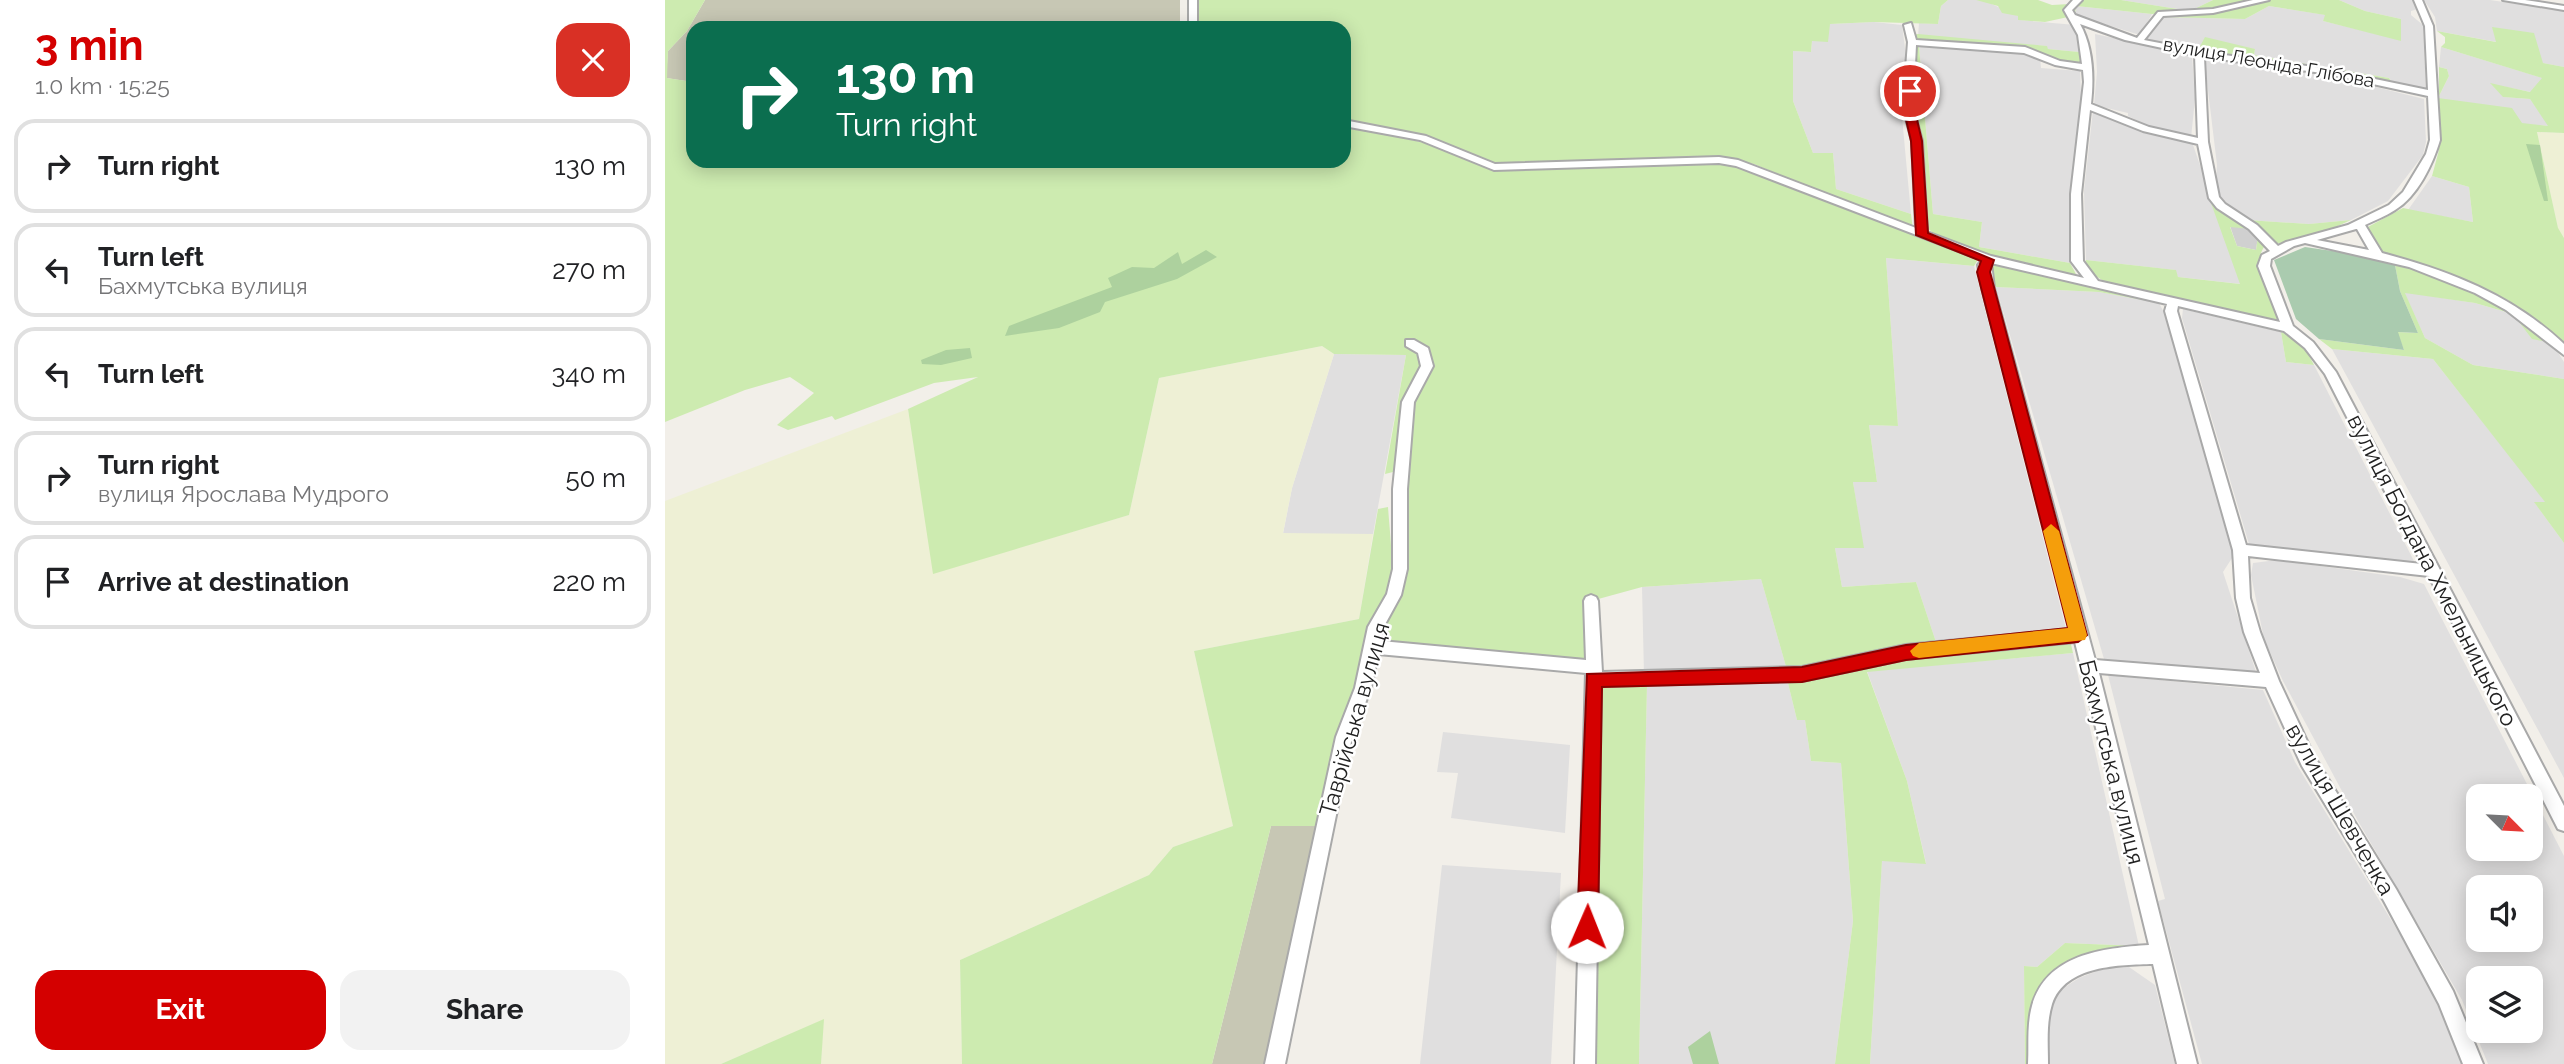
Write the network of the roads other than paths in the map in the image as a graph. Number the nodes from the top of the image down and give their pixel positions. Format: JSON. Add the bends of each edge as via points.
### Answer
{"nodes":[{"id":1,"x":1193,"y":0,"type":"edge"},
{"id":2,"x":2078,"y":0,"type":"edge"},
{"id":3,"x":2265,"y":0,"type":"edge"},
{"id":4,"x":2418,"y":0,"type":"edge"},
{"id":5,"x":2507,"y":0,"type":"edge"},
{"id":6,"x":2564,"y":8,"type":"edge"},
{"id":7,"x":2070,"y":15,"type":"junction"},
{"id":8,"x":1193,"y":21,"type":"edge"},
{"id":9,"x":1908,"y":25,"type":"dead end"},
{"id":10,"x":2140,"y":39,"type":"junction"},
{"id":11,"x":1912,"y":42,"type":"junction"},
{"id":12,"x":2199,"y":53,"type":"junction"},
{"id":13,"x":2087,"y":68,"type":"junction"},
{"id":14,"x":2432,"y":94,"type":"junction"},
{"id":15,"x":2086,"y":105,"type":"junction"},
{"id":16,"x":1351,"y":124,"type":"edge"},
{"id":17,"x":2203,"y":142,"type":"junction"},
{"id":18,"x":2359,"y":224,"type":"junction"},
{"id":19,"x":1922,"y":235,"type":"junction"},
{"id":20,"x":2300,"y":241,"type":"junction"},
{"id":21,"x":2275,"y":250,"type":"junction"},
{"id":22,"x":2377,"y":254,"type":"junction"},
{"id":23,"x":1988,"y":260,"type":"junction"},
{"id":24,"x":2094,"y":283,"type":"junction"},
{"id":25,"x":2172,"y":302,"type":"junction"},
{"id":26,"x":2288,"y":328,"type":"junction"},
{"id":27,"x":1410,"y":343,"type":"dead end"},
{"id":28,"x":2564,"y":351,"type":"edge"},
{"id":29,"x":2241,"y":550,"type":"junction"},
{"id":30,"x":2433,"y":571,"type":"junction"},
{"id":31,"x":1591,"y":601,"type":"dead end"},
{"id":32,"x":2078,"y":635,"type":"junction"},
{"id":33,"x":1372,"y":647,"type":"junction"},
{"id":34,"x":2089,"y":666,"type":"junction"},
{"id":35,"x":1593,"y":673,"type":"junction"},
{"id":36,"x":2271,"y":681,"type":"junction"},
{"id":37,"x":2564,"y":823,"type":"edge"},
{"id":38,"x":2159,"y":954,"type":"junction"},
{"id":39,"x":1275,"y":1064,"type":"edge"},
{"id":40,"x":1585,"y":1064,"type":"edge"},
{"id":41,"x":2038,"y":1064,"type":"edge"},
{"id":42,"x":2187,"y":1064,"type":"edge"},
{"id":43,"x":2473,"y":1064,"type":"edge"}],
"edges":[{"from":1,"to":8,"type":"street"},
{"from":2,"to":7,"type":"street","via":[[2068,10]]},
{"from":3,"to":10,"type":"street","via":[[2213,11],[2161,14]]},
{"from":4,"to":14,"type":"street","via":[[2429,26]]},
{"from":5,"to":6,"type":"street"},
{"from":7,"to":10,"type":"street","name":"вулиця Леоніда Глібова"},
{"from":7,"to":13,"type":"street","via":[[2082,35]]},
{"from":9,"to":11,"type":"street"},
{"from":10,"to":12,"type":"street","name":"вулиця Леоніда Глібова"},
{"from":11,"to":13,"type":"street","via":[[2025,50]]},
{"from":11,"to":19,"type":"street","via":[[1908,107],[1917,141]]},
{"from":12,"to":14,"type":"street","name":"вулиця Леоніда Глібова","via":[[2388,82]]},
{"from":12,"to":17,"type":"street"},
{"from":13,"to":15,"type":"street"},
{"from":14,"to":18,"type":"street","via":[[2435,140],[2431,154],[2401,201]]},
{"from":15,"to":17,"type":"street","via":[[2145,129]]},
{"from":15,"to":24,"type":"street","via":[[2076,194],[2077,261]]},
{"from":16,"to":19,"type":"street","via":[[1423,138],[1494,167],[1738,163]]},
{"from":17,"to":21,"type":"street","via":[[2217,202],[2253,227]]},
{"from":18,"to":20,"type":"street"},
{"from":18,"to":22,"type":"street"},
{"from":19,"to":23,"type":"street"},
{"from":20,"to":21,"type":"street"},
{"from":20,"to":22,"type":"street"},
{"from":21,"to":26,"type":"street","via":[[2264,266]]},
{"from":22,"to":28,"type":"street","via":[[2505,301]]},
{"from":23,"to":24,"type":"street"},
{"from":23,"to":32,"type":"street","name":"Бахмутська вулиця","via":[[1986,280]]},
{"from":24,"to":25,"type":"street"},
{"from":25,"to":26,"type":"street"},
{"from":25,"to":29,"type":"street","name":"вулиця Шевченка"},
{"from":26,"to":30,"type":"street","name":"вулиця Богдана Хмельницького","via":[[2312,348],[2330,372]]},
{"from":27,"to":33,"type":"street","name":"Таврійська вулиця","via":[[1424,352],[1427,366],[1408,402],[1399,489],[1400,569]]},
{"from":29,"to":30,"type":"street"},
{"from":29,"to":36,"type":"street","name":"вулиця Шевченка","via":[[2243,598]]},
{"from":30,"to":37,"type":"street","name":"вулиця Богдана Хмельницького"},
{"from":31,"to":35,"type":"street"},
{"from":32,"to":34,"type":"street","name":"Бахмутська вулиця"},
{"from":32,"to":35,"type":"street","via":[[1906,652],[1802,674]]},
{"from":33,"to":35,"type":"street"},
{"from":33,"to":39,"type":"street","name":"Таврійська вулиця","via":[[1363,688],[1344,737]]},
{"from":34,"to":36,"type":"street"},
{"from":34,"to":38,"type":"street","name":"Бахмутська вулиця"},
{"from":35,"to":40,"type":"street"},
{"from":36,"to":43,"type":"street","name":"вулиця Шевченка","via":[[2308,761],[2390,895],[2446,999]]},
{"from":38,"to":41,"type":"street","via":[[2096,961],[2057,980],[2046,995],[2041,1015]]},
{"from":38,"to":42,"type":"street","name":"Бахмутська вулиця"}]}
